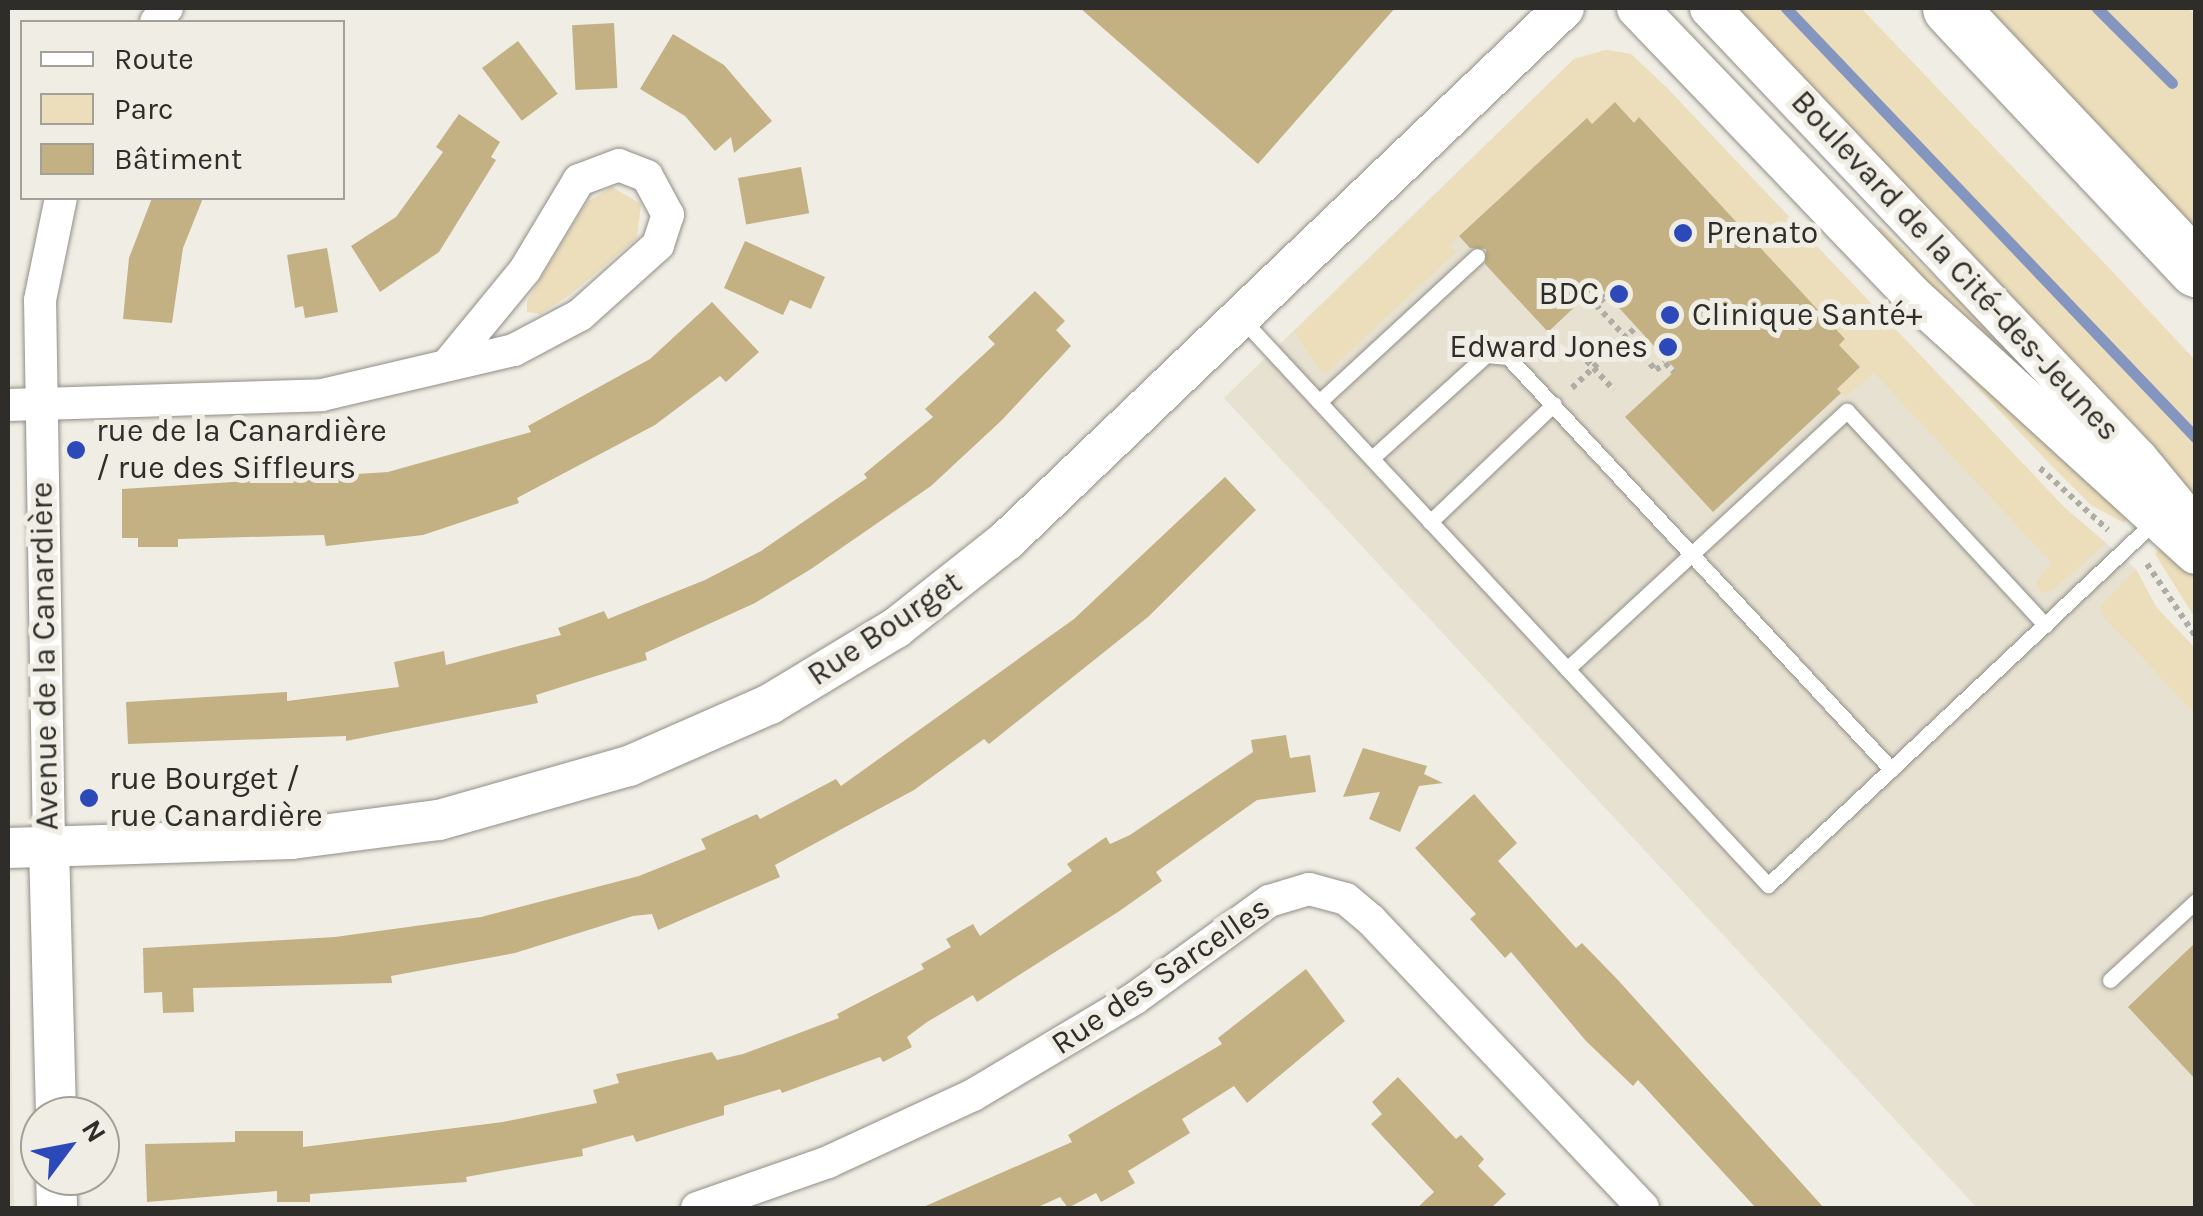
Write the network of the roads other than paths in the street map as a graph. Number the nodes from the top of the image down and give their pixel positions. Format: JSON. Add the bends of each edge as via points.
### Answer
{"nodes":[{"id":1,"x":1564,"y":8,"type":"edge"},
{"id":2,"x":1637,"y":8,"type":"edge"},
{"id":3,"x":1710,"y":8,"type":"edge"},
{"id":4,"x":1950,"y":8,"type":"edge"},
{"id":5,"x":61,"y":200,"type":"edge"},
{"id":6,"x":1477,"y":256,"type":"dead end"},
{"id":7,"x":2196,"y":269,"type":"edge"},
{"id":8,"x":1242,"y":319,"type":"junction"},
{"id":9,"x":447,"y":365,"type":"junction"},
{"id":10,"x":1319,"y":402,"type":"junction"},
{"id":11,"x":41,"y":404,"type":"junction"},
{"id":12,"x":1554,"y":404,"type":"junction"},
{"id":13,"x":8,"y":405,"type":"edge"},
{"id":14,"x":1372,"y":458,"type":"junction"},
{"id":15,"x":1430,"y":522,"type":"junction"},
{"id":16,"x":2168,"y":527,"type":"edge"},
{"id":17,"x":1691,"y":552,"type":"junction"},
{"id":18,"x":2196,"y":554,"type":"edge"},
{"id":19,"x":2045,"y":624,"type":"junction"},
{"id":20,"x":1567,"y":669,"type":"junction"},
{"id":21,"x":1892,"y":769,"type":"junction"},
{"id":22,"x":49,"y":846,"type":"junction"},
{"id":23,"x":8,"y":848,"type":"edge"},
{"id":24,"x":2196,"y":901,"type":"edge"},
{"id":25,"x":2110,"y":980,"type":"dead end"},
{"id":26,"x":55,"y":1096,"type":"edge"},
{"id":27,"x":1631,"y":1204,"type":"edge"},
{"id":28,"x":697,"y":1208,"type":"edge"}],
"edges":[{"from":1,"to":8,"type":"street","name":"Rue Bourget"},
{"from":2,"to":16,"type":"street","name":"Boulevard de la Cité-des-Jeunes","via":[[1912,295]]},
{"from":3,"to":16,"type":"street","name":"Boulevard de la Cité-des-Jeunes"},
{"from":4,"to":7,"type":"highway"},
{"from":5,"to":11,"type":"street","name":"Avenue de la Canardière","via":[[41,285]]},
{"from":6,"to":10,"type":"lane"},
{"from":8,"to":10,"type":"lane"},
{"from":8,"to":22,"type":"street","name":"Rue Bourget","via":[[950,588],[866,649],[723,727],[564,788],[398,828],[292,839]]},
{"from":9,"to":9,"type":"street","via":[[542,338],[620,285],[665,230],[664,202],[646,176],[620,165],[579,180],[525,270]]},
{"from":9,"to":11,"type":"street","via":[[322,395]]},
{"from":10,"to":14,"type":"lane"},
{"from":11,"to":13,"type":"street"},
{"from":11,"to":22,"type":"street","name":"Avenue de la Canardière"},
{"from":12,"to":14,"type":"lane","via":[[1508,357],[1486,355]]},
{"from":12,"to":15,"type":"lane"},
{"from":12,"to":17,"type":"lane"},
{"from":14,"to":15,"type":"lane"},
{"from":15,"to":20,"type":"lane"},
{"from":16,"to":18,"type":"street","name":"Boulevard de la Cité-des-Jeunes"},
{"from":16,"to":19,"type":"lane"},
{"from":17,"to":19,"type":"lane","via":[[1847,411]]},
{"from":17,"to":20,"type":"lane"},
{"from":17,"to":21,"type":"lane"},
{"from":19,"to":21,"type":"lane"},
{"from":20,"to":21,"type":"lane","via":[[1768,885]]},
{"from":22,"to":23,"type":"street","name":"Rue Bourget"},
{"from":22,"to":26,"type":"street","name":"Avenue de la Canardière"},
{"from":24,"to":25,"type":"lane"},
{"from":27,"to":28,"type":"street","name":"Rue des Sarcelles","via":[[1371,920],[1346,900],[1309,889],[1269,901],[1134,998],[986,1088],[828,1162]]}]}
